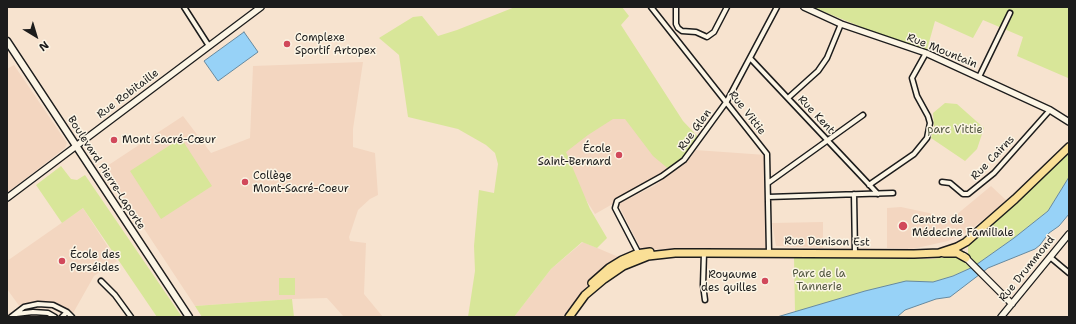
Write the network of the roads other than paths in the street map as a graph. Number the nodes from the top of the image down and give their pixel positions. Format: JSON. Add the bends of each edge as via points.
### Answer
{"nodes":[{"id":1,"x":184,"y":7,"type":"edge"},
{"id":2,"x":262,"y":7,"type":"edge"},
{"id":3,"x":651,"y":7,"type":"edge"},
{"id":4,"x":676,"y":7,"type":"edge"},
{"id":5,"x":726,"y":7,"type":"edge"},
{"id":6,"x":777,"y":7,"type":"edge"},
{"id":7,"x":804,"y":7,"type":"edge"},
{"id":8,"x":1010,"y":13,"type":"dead end"},
{"id":9,"x":841,"y":24,"type":"junction"},
{"id":10,"x":7,"y":41,"type":"edge"},
{"id":11,"x":210,"y":46,"type":"junction"},
{"id":12,"x":926,"y":53,"type":"junction"},
{"id":13,"x":750,"y":58,"type":"junction"},
{"id":14,"x":979,"y":77,"type":"junction"},
{"id":15,"x":788,"y":98,"type":"junction"},
{"id":16,"x":727,"y":101,"type":"junction"},
{"id":17,"x":1050,"y":110,"type":"junction"},
{"id":18,"x":863,"y":115,"type":"dead end"},
{"id":19,"x":1069,"y":122,"type":"edge"},
{"id":20,"x":827,"y":140,"type":"junction"},
{"id":21,"x":76,"y":146,"type":"junction"},
{"id":22,"x":1069,"y":147,"type":"edge"},
{"id":23,"x":942,"y":182,"type":"dead end"},
{"id":24,"x":768,"y":183,"type":"junction"},
{"id":25,"x":870,"y":185,"type":"junction"},
{"id":26,"x":893,"y":193,"type":"dead end"},
{"id":27,"x":854,"y":194,"type":"junction"},
{"id":28,"x":878,"y":194,"type":"junction"},
{"id":29,"x":768,"y":197,"type":"junction"},
{"id":30,"x":7,"y":198,"type":"edge"},
{"id":31,"x":981,"y":228,"type":"junction"},
{"id":32,"x":1069,"y":234,"type":"edge"},
{"id":33,"x":966,"y":242,"type":"junction"},
{"id":34,"x":956,"y":245,"type":"junction"},
{"id":35,"x":704,"y":252,"type":"junction"},
{"id":36,"x":769,"y":252,"type":"junction"},
{"id":37,"x":938,"y":253,"type":"junction"},
{"id":38,"x":855,"y":254,"type":"junction"},
{"id":39,"x":918,"y":254,"type":"junction"},
{"id":40,"x":639,"y":256,"type":"junction"},
{"id":41,"x":1050,"y":257,"type":"junction"},
{"id":42,"x":967,"y":259,"type":"junction"},
{"id":43,"x":1069,"y":274,"type":"edge"},
{"id":44,"x":101,"y":281,"type":"dead end"},
{"id":45,"x":705,"y":300,"type":"dead end"},
{"id":46,"x":1012,"y":304,"type":"junction"},
{"id":47,"x":67,"y":312,"type":"junction"},
{"id":48,"x":15,"y":314,"type":"junction"},
{"id":49,"x":11,"y":317,"type":"edge"},
{"id":50,"x":56,"y":317,"type":"edge"},
{"id":51,"x":62,"y":317,"type":"edge"},
{"id":52,"x":72,"y":317,"type":"edge"},
{"id":53,"x":131,"y":317,"type":"edge"},
{"id":54,"x":189,"y":317,"type":"edge"},
{"id":55,"x":569,"y":317,"type":"edge"},
{"id":56,"x":1001,"y":317,"type":"edge"}],
"edges":[{"from":1,"to":11,"type":"street"},
{"from":2,"to":11,"type":"street","name":"Rue Robitaille"},
{"from":3,"to":16,"type":"street","name":"Rue Vittie"},
{"from":4,"to":5,"type":"street","via":[[678,28],[707,37],[711,36]]},
{"from":6,"to":13,"type":"street","name":"Rue Glen"},
{"from":7,"to":9,"type":"street","name":"Rue Mountain"},
{"from":8,"to":14,"type":"street"},
{"from":9,"to":12,"type":"street","name":"Rue Mountain"},
{"from":9,"to":15,"type":"street","via":[[827,58],[818,71]]},
{"from":10,"to":21,"type":"main road","name":"Boulevard Pierre-Laporte"},
{"from":11,"to":21,"type":"street","name":"Rue Robitaille"},
{"from":12,"to":14,"type":"street","name":"Rue Mountain"},
{"from":12,"to":25,"type":"street","via":[[912,78],[917,96],[930,123],[927,138],[914,154]]},
{"from":13,"to":15,"type":"street","name":"Rue Kent"},
{"from":13,"to":16,"type":"street","name":"Rue Glen"},
{"from":14,"to":17,"type":"street","name":"Rue Mountain"},
{"from":15,"to":20,"type":"street","name":"Rue Kent"},
{"from":16,"to":24,"type":"street","name":"Rue Vittie","via":[[767,154]]},
{"from":16,"to":40,"type":"street","name":"Rue Glen","via":[[684,160],[617,202],[615,208]]},
{"from":17,"to":19,"type":"street","name":"Rue Mountain"},
{"from":17,"to":23,"type":"street","name":"Rue Cairns","via":[[994,173],[968,194],[963,194],[950,184]]},
{"from":18,"to":20,"type":"street"},
{"from":20,"to":24,"type":"street"},
{"from":20,"to":25,"type":"street","name":"Rue Kent"},
{"from":21,"to":30,"type":"street","name":"Rue Robitaille"},
{"from":21,"to":54,"type":"main road","name":"Boulevard Pierre-Laporte"},
{"from":22,"to":31,"type":"main road","name":"Rue Denison Est"},
{"from":24,"to":29,"type":"street","name":"Rue Vittie"},
{"from":25,"to":28,"type":"street","name":"Rue Kent"},
{"from":26,"to":28,"type":"street"},
{"from":27,"to":28,"type":"street"},
{"from":27,"to":29,"type":"street"},
{"from":27,"to":38,"type":"street"},
{"from":29,"to":36,"type":"street","name":"Rue Vittie"},
{"from":31,"to":33,"type":"main road","name":"Rue Denison Est"},
{"from":31,"to":34,"type":"main road"},
{"from":32,"to":41,"type":"street","name":"Rue Drummond"},
{"from":33,"to":34,"type":"main road","name":"Rue Denison Est"},
{"from":33,"to":42,"type":"main road"},
{"from":34,"to":37,"type":"main road","name":"Rue Denison Est"},
{"from":34,"to":39,"type":"main road"},
{"from":34,"to":42,"type":"street"},
{"from":35,"to":36,"type":"main road","name":"Rue Denison Est"},
{"from":35,"to":40,"type":"main road","name":"Rue Denison Est","via":[[652,251]]},
{"from":35,"to":45,"type":"street"},
{"from":36,"to":38,"type":"main road","name":"Rue Denison Est"},
{"from":37,"to":39,"type":"main road","name":"Rue Denison Est"},
{"from":37,"to":42,"type":"main road","via":[[956,253]]},
{"from":38,"to":39,"type":"main road","name":"Rue Denison Est"},
{"from":40,"to":55,"type":"main road","via":[[622,260],[609,268],[590,285]]},
{"from":41,"to":43,"type":"street"},
{"from":41,"to":46,"type":"street","name":"Rue Drummond"},
{"from":42,"to":46,"type":"street"},
{"from":44,"to":53,"type":"street"},
{"from":46,"to":56,"type":"street","name":"Rue Drummond"},
{"from":47,"to":48,"type":"street","via":[[53,305],[38,304],[24,307]]},
{"from":47,"to":51,"type":"street"},
{"from":47,"to":52,"type":"street"},
{"from":48,"to":49,"type":"street"},
{"from":48,"to":50,"type":"street","via":[[48,313]]}]}
